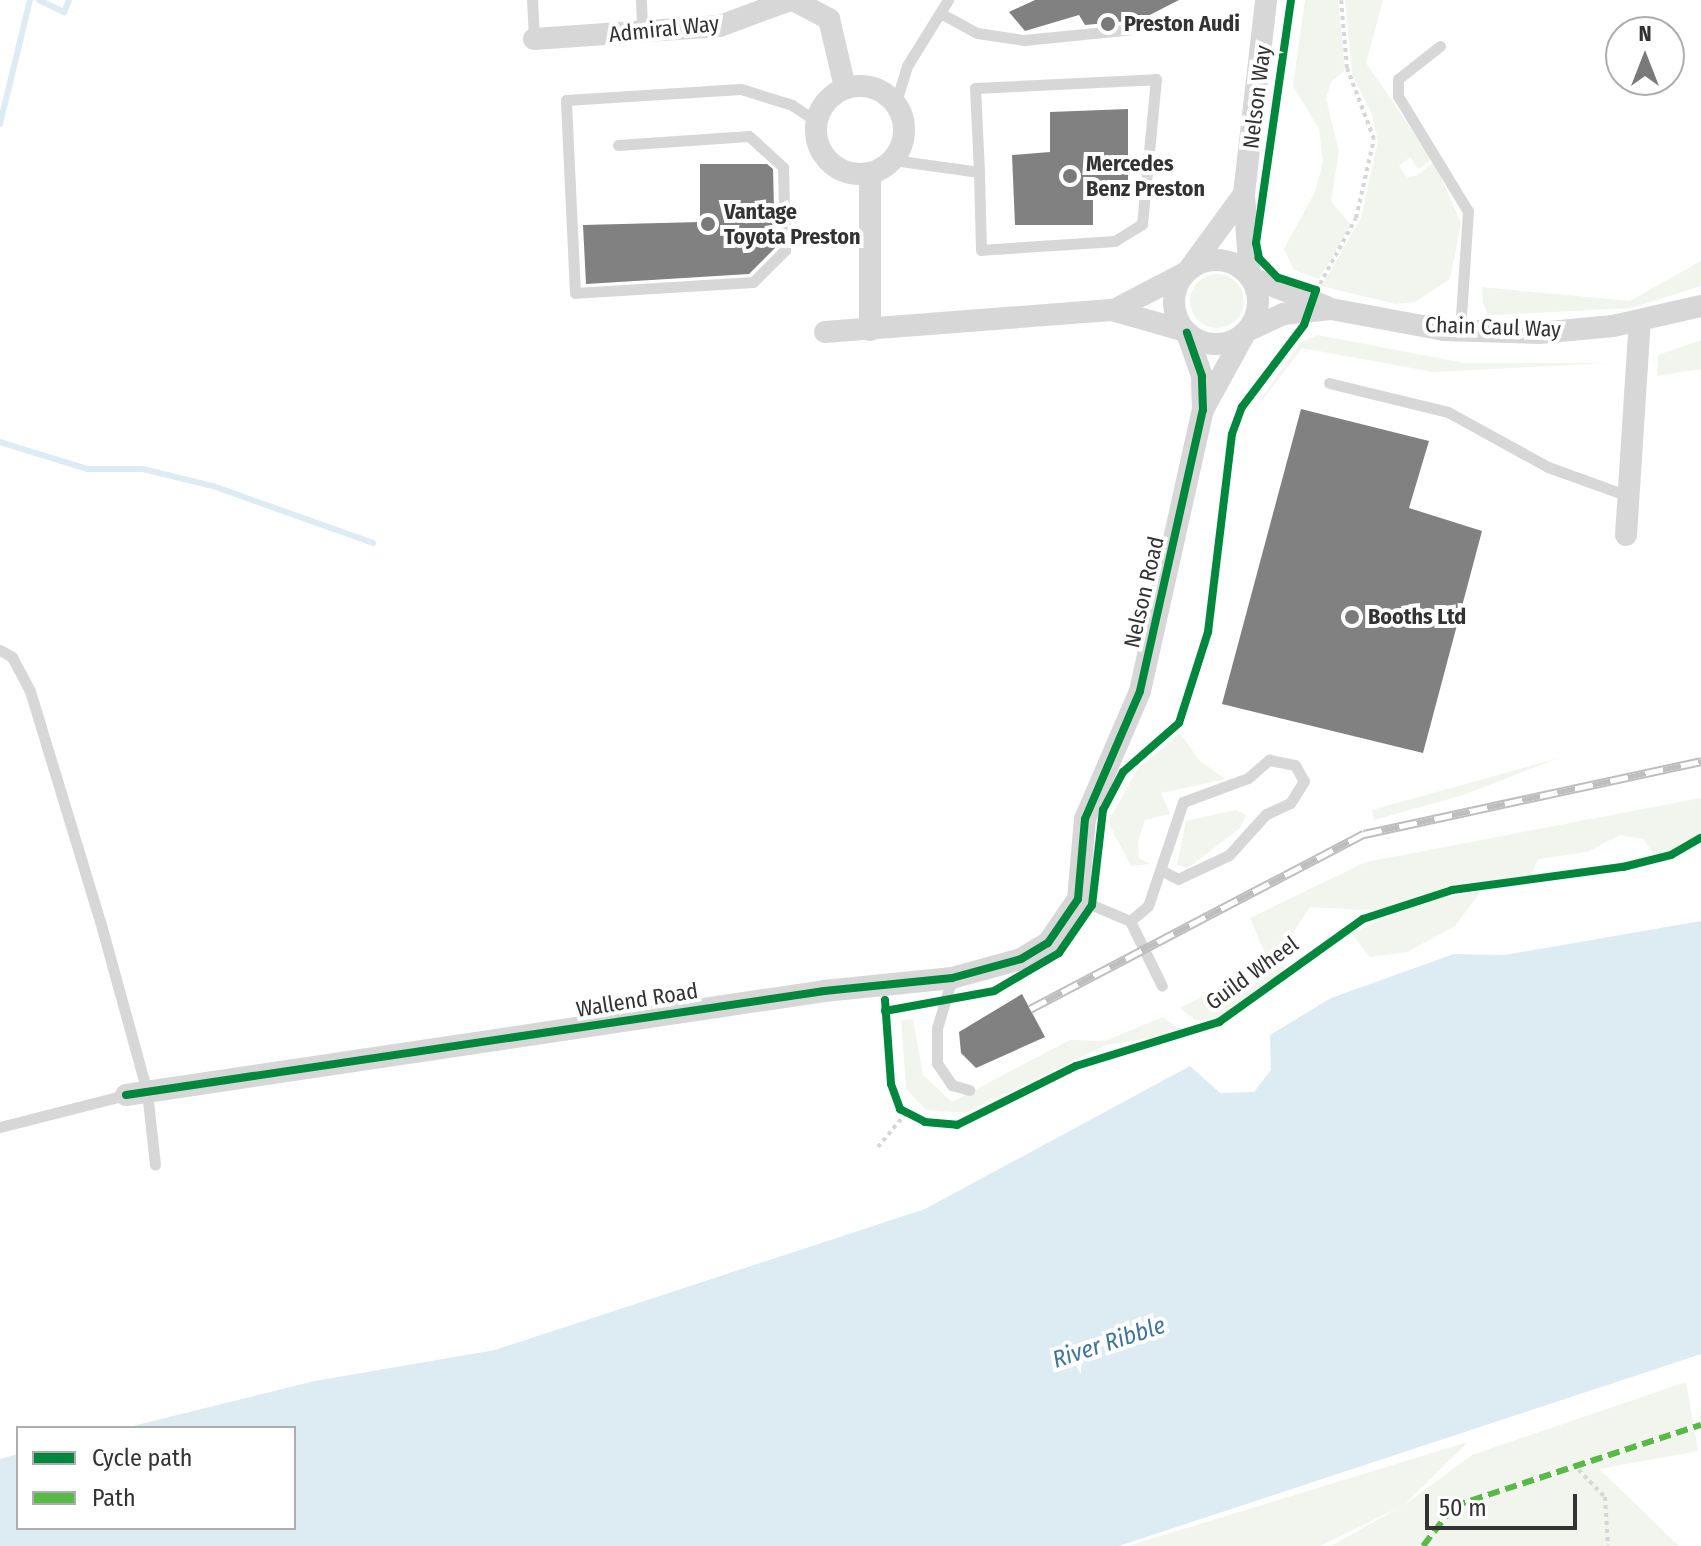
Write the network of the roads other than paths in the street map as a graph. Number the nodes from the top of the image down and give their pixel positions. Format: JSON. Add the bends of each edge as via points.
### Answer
{"nodes":[{"id":1,"x":532,"y":0,"type":"edge"},
{"id":2,"x":641,"y":0,"type":"edge"},
{"id":3,"x":948,"y":0,"type":"edge"},
{"id":4,"x":1266,"y":0,"type":"edge"},
{"id":5,"x":802,"y":2,"type":"edge"},
{"id":6,"x":940,"y":13,"type":"junction"},
{"id":7,"x":1173,"y":25,"type":"dead end"},
{"id":8,"x":642,"y":33,"type":"junction"},
{"id":9,"x":534,"y":39,"type":"joint"},
{"id":10,"x":1440,"y":46,"type":"dead end"},
{"id":11,"x":845,"y":87,"type":"junction"},
{"id":12,"x":896,"y":102,"type":"junction"},
{"id":13,"x":816,"y":121,"type":"junction"},
{"id":14,"x":618,"y":145,"type":"dead end"},
{"id":15,"x":893,"y":160,"type":"junction"},
{"id":16,"x":979,"y":172,"type":"junction"},
{"id":17,"x":870,"y":173,"type":"junction"},
{"id":18,"x":1244,"y":194,"type":"junction"},
{"id":19,"x":1187,"y":271,"type":"junction"},
{"id":20,"x":1251,"y":277,"type":"junction"},
{"id":21,"x":1316,"y":297,"type":"junction"},
{"id":22,"x":1701,"y":306,"type":"edge"},
{"id":23,"x":1114,"y":310,"type":"junction"},
{"id":24,"x":1640,"y":321,"type":"junction"},
{"id":25,"x":870,"y":330,"type":"junction"},
{"id":26,"x":1460,"y":330,"type":"junction"},
{"id":27,"x":825,"y":332,"type":"dead end"},
{"id":28,"x":1186,"y":332,"type":"junction"},
{"id":29,"x":1246,"y":332,"type":"junction"},
{"id":30,"x":1329,"y":383,"type":"dead end"},
{"id":31,"x":1203,"y":410,"type":"junction"},
{"id":32,"x":1628,"y":496,"type":"junction"},
{"id":33,"x":1626,"y":535,"type":"dead end"},
{"id":34,"x":0,"y":650,"type":"edge"},
{"id":35,"x":1084,"y":851,"type":"joint"},
{"id":36,"x":1163,"y":871,"type":"junction"},
{"id":37,"x":1078,"y":899,"type":"junction"},
{"id":38,"x":1130,"y":921,"type":"junction"},
{"id":39,"x":952,"y":978,"type":"junction"},
{"id":40,"x":1162,"y":986,"type":"dead end"},
{"id":41,"x":969,"y":1090,"type":"dead end"},
{"id":42,"x":136,"y":1093,"type":"junction"},
{"id":43,"x":0,"y":1127,"type":"edge"},
{"id":44,"x":155,"y":1165,"type":"dead end"}],
"edges":[{"from":1,"to":9,"type":"lane"},
{"from":2,"to":8,"type":"lane"},
{"from":3,"to":6,"type":"lane"},
{"from":4,"to":18,"type":"street","name":"Nelson Way"},
{"from":5,"to":8,"type":"street","name":"Admiral Way","via":[[720,26]]},
{"from":5,"to":11,"type":"street","name":"Admiral Way","via":[[829,19]]},
{"from":6,"to":7,"type":"lane","via":[[977,33],[1024,40]]},
{"from":6,"to":12,"type":"lane","via":[[907,66]]},
{"from":8,"to":9,"type":"street","name":"Admiral Way"},
{"from":10,"to":26,"type":"lane","via":[[1398,79],[1398,96],[1468,211]]},
{"from":11,"to":12,"type":"street","via":[[863,85]]},
{"from":11,"to":13,"type":"street","via":[[825,101]]},
{"from":12,"to":15,"type":"street","via":[[905,133]]},
{"from":13,"to":14,"type":"lane","via":[[792,105],[741,89],[566,100],[575,293],[753,282],[785,250],[783,167],[749,136]]},
{"from":13,"to":17,"type":"street","via":[[819,149],[828,162],[841,170]]},
{"from":15,"to":16,"type":"lane"},
{"from":15,"to":17,"type":"street"},
{"from":16,"to":16,"type":"lane","via":[[981,250],[1115,241],[1142,224],[1156,79],[975,88]]},
{"from":17,"to":25,"type":"street"},
{"from":18,"to":19,"type":"street","name":"Nelson Way"},
{"from":18,"to":20,"type":"street","name":"Nelson Way"},
{"from":19,"to":20,"type":"street","via":[[1214,259]]},
{"from":19,"to":23,"type":"street"},
{"from":19,"to":28,"type":"street","via":[[1174,308]]},
{"from":20,"to":21,"type":"street","name":"Chain Caul Way"},
{"from":20,"to":29,"type":"street","via":[[1259,305]]},
{"from":21,"to":26,"type":"street","name":"Chain Caul Way"},
{"from":21,"to":29,"type":"street","name":"Chain Caul Way"},
{"from":22,"to":24,"type":"street","name":"Chain Caul Way"},
{"from":23,"to":25,"type":"street"},
{"from":23,"to":28,"type":"street"},
{"from":24,"to":26,"type":"street","name":"Chain Caul Way","via":[[1539,333]]},
{"from":24,"to":32,"type":"street"},
{"from":25,"to":27,"type":"street"},
{"from":28,"to":29,"type":"street","via":[[1221,344]]},
{"from":28,"to":31,"type":"street","name":"Nelson Road","via":[[1202,376]]},
{"from":29,"to":31,"type":"street","name":"Nelson Road"},
{"from":30,"to":32,"type":"lane","via":[[1448,412],[1548,467]]},
{"from":31,"to":35,"type":"street","name":"Nelson Road","via":[[1140,691],[1120,748],[1092,797]]},
{"from":32,"to":33,"type":"street"},
{"from":34,"to":42,"type":"lane","via":[[12,657],[30,691]]},
{"from":35,"to":37,"type":"street","name":"Wallend Road"},
{"from":36,"to":36,"type":"lane","via":[[1183,802],[1248,778],[1269,760],[1295,765],[1304,781],[1290,803],[1266,814],[1229,855],[1178,879]]},
{"from":36,"to":38,"type":"lane","via":[[1148,906]]},
{"from":37,"to":38,"type":"lane"},
{"from":37,"to":39,"type":"street","name":"Wallend Road","via":[[1048,943],[1021,959]]},
{"from":38,"to":40,"type":"lane"},
{"from":39,"to":41,"type":"lane","via":[[937,1028],[937,1063],[952,1085]]},
{"from":39,"to":42,"type":"street","name":"Wallend Road","via":[[824,991]]},
{"from":42,"to":43,"type":"lane"},
{"from":42,"to":44,"type":"lane"}]}
